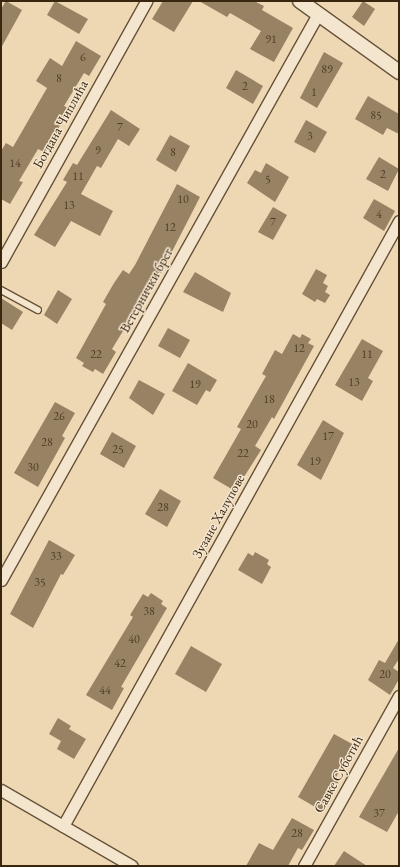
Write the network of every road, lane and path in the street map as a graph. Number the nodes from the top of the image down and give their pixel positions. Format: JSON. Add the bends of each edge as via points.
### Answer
{"nodes":[{"id":1,"x":146,"y":1,"type":"edge"},
{"id":2,"x":300,"y":1,"type":"edge"},
{"id":3,"x":318,"y":14,"type":"junction"},
{"id":4,"x":399,"y":72,"type":"edge"},
{"id":5,"x":399,"y":221,"type":"edge"},
{"id":6,"x":1,"y":262,"type":"edge"},
{"id":7,"x":1,"y":290,"type":"edge"},
{"id":8,"x":38,"y":310,"type":"dead end"},
{"id":9,"x":1,"y":580,"type":"edge"},
{"id":10,"x":399,"y":696,"type":"edge"},
{"id":11,"x":1,"y":790,"type":"edge"},
{"id":12,"x":63,"y":826,"type":"junction"},
{"id":13,"x":132,"y":866,"type":"edge"},
{"id":14,"x":304,"y":866,"type":"edge"}],
"edges":[{"from":1,"to":6,"type":"street","name":"Богдана Чиплића"},
{"from":2,"to":3,"type":"street"},
{"from":3,"to":4,"type":"street"},
{"from":3,"to":9,"type":"street","name":"Ветернички брег"},
{"from":5,"to":12,"type":"street","name":"Зузане Халупове"},
{"from":7,"to":8,"type":"lane"},
{"from":10,"to":14,"type":"street","name":"Савке Суботић"},
{"from":11,"to":12,"type":"street"},
{"from":12,"to":13,"type":"street"}]}
